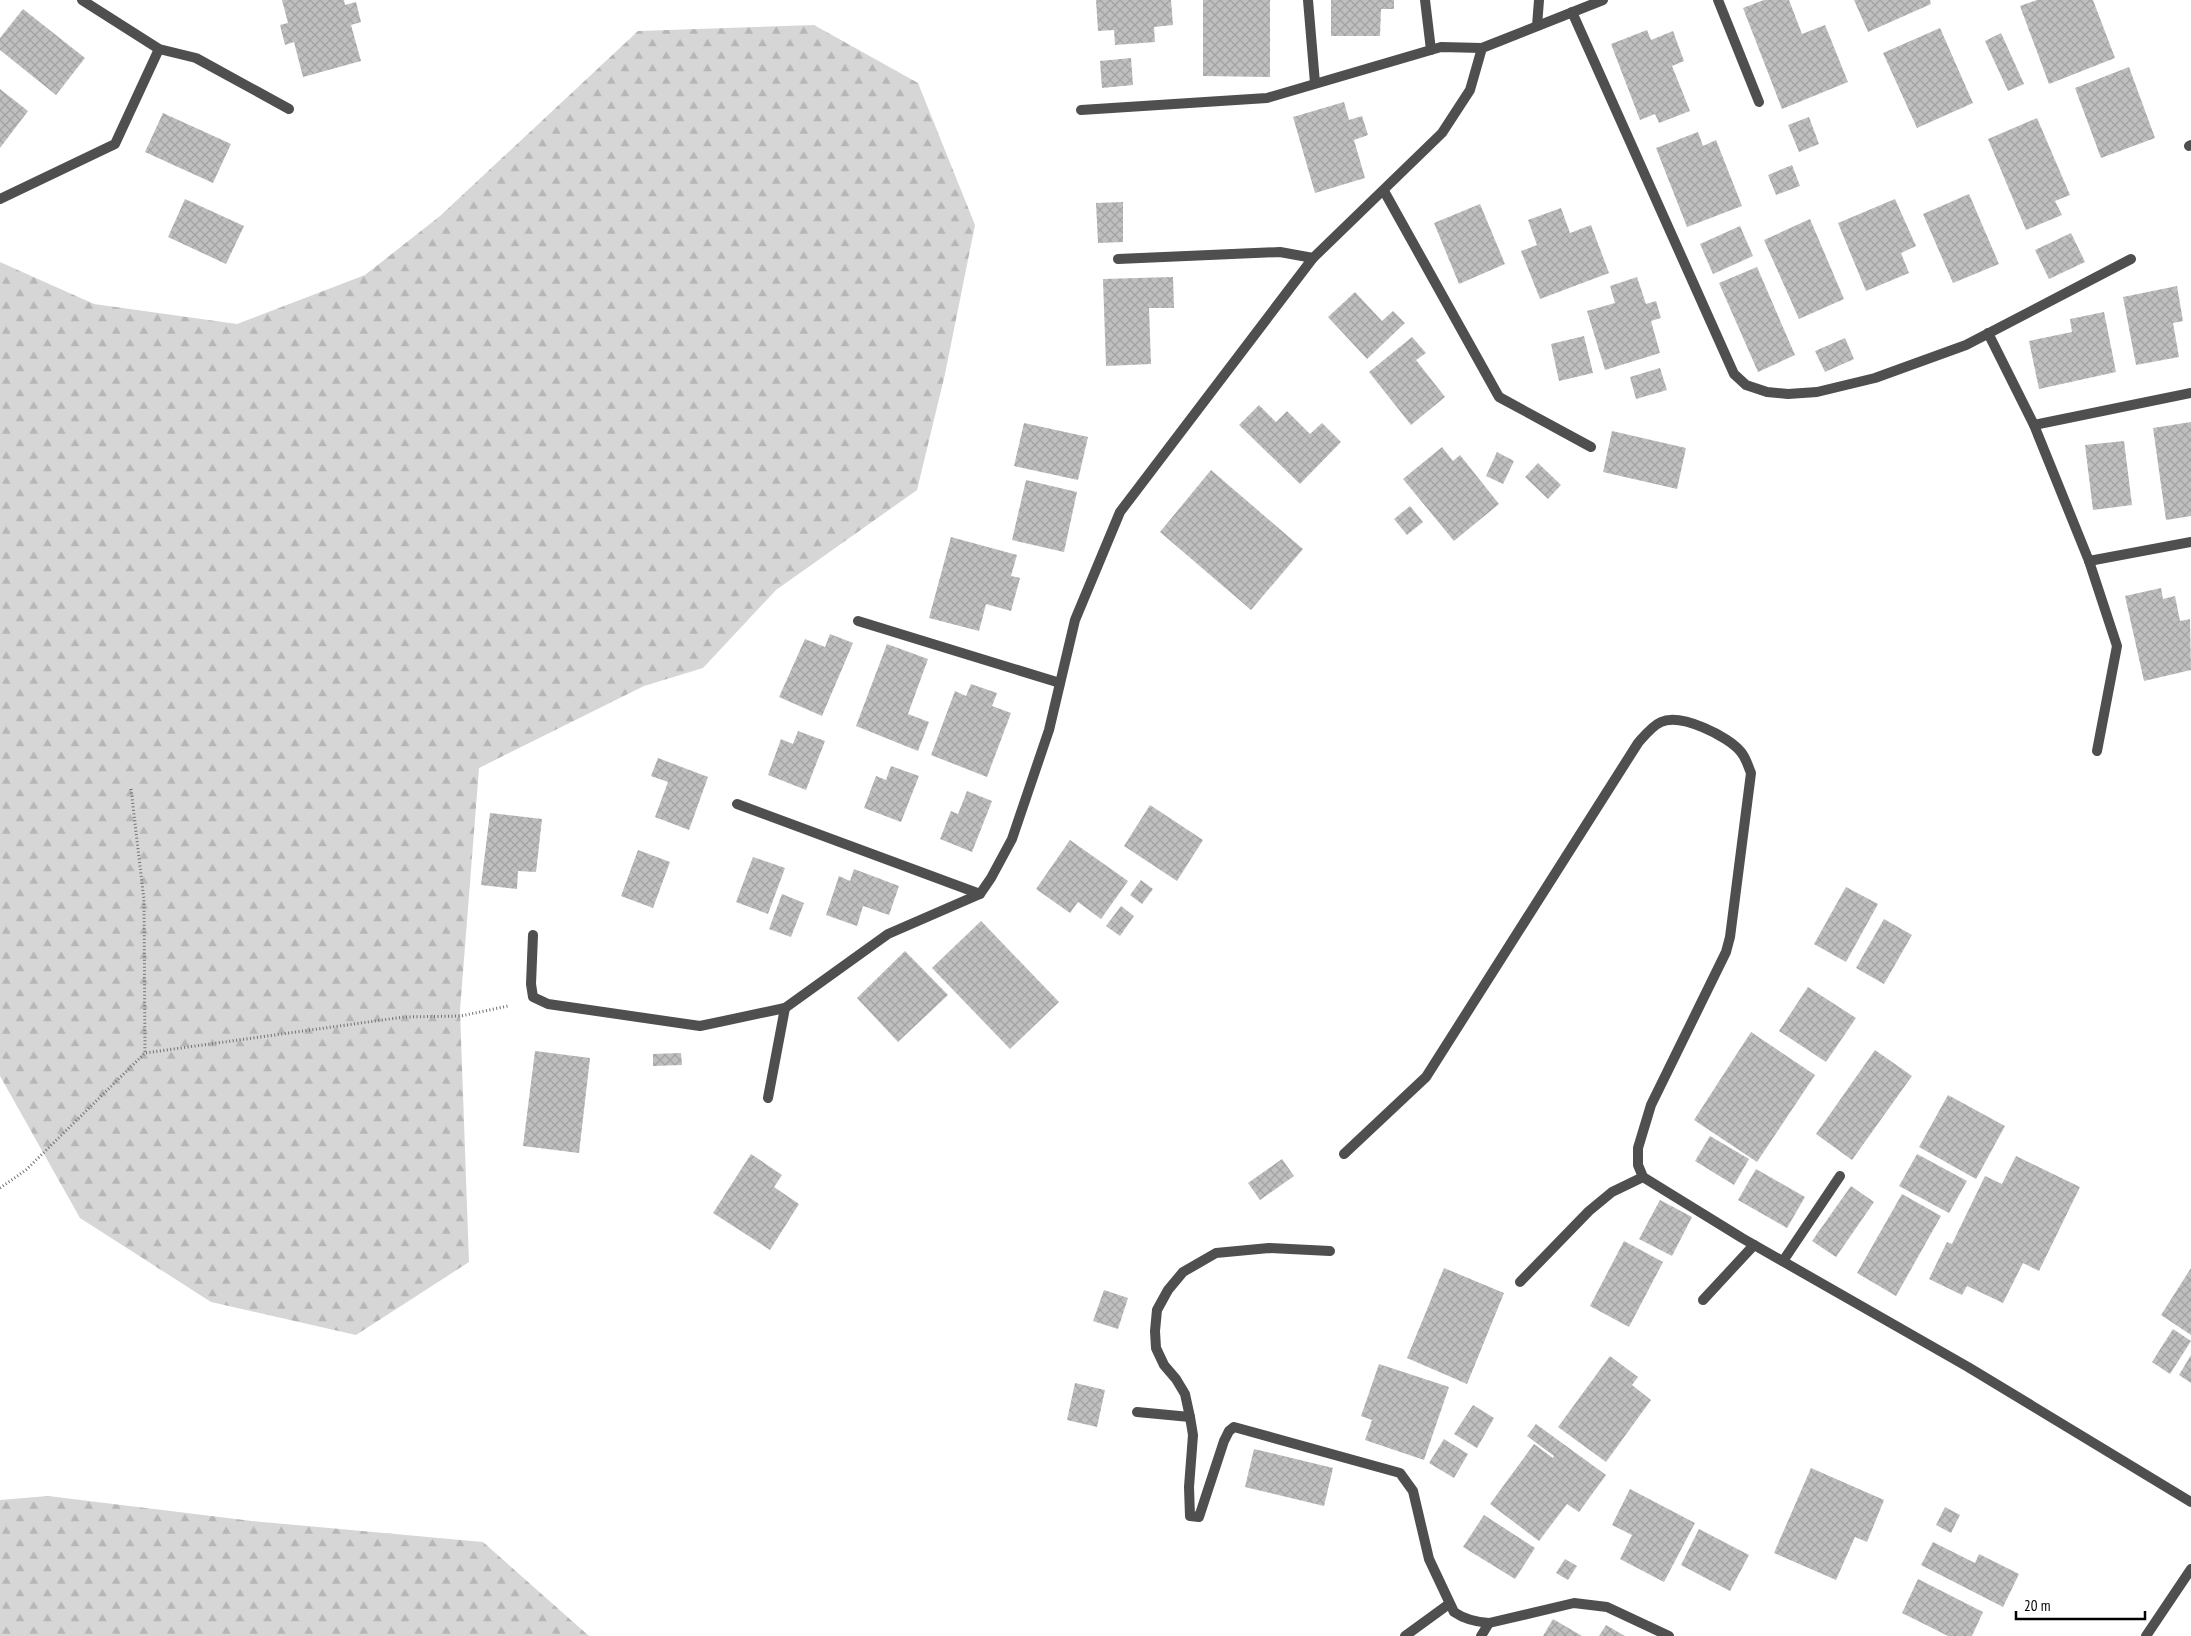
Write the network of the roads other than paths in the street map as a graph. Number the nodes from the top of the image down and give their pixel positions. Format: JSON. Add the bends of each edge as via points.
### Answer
{"nodes":[{"id":1,"x":82,"y":0,"type":"edge"},
{"id":2,"x":1308,"y":0,"type":"edge"},
{"id":3,"x":1425,"y":0,"type":"edge"},
{"id":4,"x":1538,"y":0,"type":"edge"},
{"id":5,"x":1603,"y":0,"type":"edge"},
{"id":6,"x":1718,"y":0,"type":"edge"},
{"id":7,"x":1572,"y":12,"type":"junction"},
{"id":8,"x":1537,"y":26,"type":"junction"},
{"id":9,"x":1482,"y":48,"type":"junction"},
{"id":10,"x":158,"y":49,"type":"junction"},
{"id":11,"x":1431,"y":50,"type":"junction"},
{"id":12,"x":1315,"y":83,"type":"junction"},
{"id":13,"x":1759,"y":102,"type":"dead end"},
{"id":14,"x":289,"y":109,"type":"dead end"},
{"id":15,"x":1081,"y":110,"type":"dead end"},
{"id":16,"x":1384,"y":192,"type":"junction"},
{"id":17,"x":0,"y":199,"type":"edge"},
{"id":18,"x":1313,"y":258,"type":"junction"},
{"id":19,"x":2131,"y":258,"type":"dead end"},
{"id":20,"x":1118,"y":259,"type":"dead end"},
{"id":21,"x":1988,"y":333,"type":"junction"},
{"id":22,"x":2191,"y":393,"type":"edge"},
{"id":23,"x":2034,"y":425,"type":"junction"},
{"id":24,"x":1591,"y":447,"type":"dead end"},
{"id":25,"x":2191,"y":542,"type":"edge"},
{"id":26,"x":2089,"y":561,"type":"junction"},
{"id":27,"x":858,"y":621,"type":"dead end"},
{"id":28,"x":1060,"y":683,"type":"junction"},
{"id":29,"x":2097,"y":751,"type":"dead end"},
{"id":30,"x":738,"y":804,"type":"dead end"},
{"id":31,"x":980,"y":894,"type":"junction"},
{"id":32,"x":533,"y":935,"type":"dead end"},
{"id":33,"x":785,"y":1008,"type":"junction"},
{"id":34,"x":768,"y":1098,"type":"dead end"},
{"id":35,"x":1344,"y":1154,"type":"dead end"},
{"id":36,"x":1840,"y":1176,"type":"dead end"},
{"id":37,"x":1643,"y":1177,"type":"junction"},
{"id":38,"x":1754,"y":1245,"type":"junction"},
{"id":39,"x":1330,"y":1251,"type":"dead end"},
{"id":40,"x":1783,"y":1261,"type":"junction"},
{"id":41,"x":1520,"y":1282,"type":"dead end"},
{"id":42,"x":1703,"y":1300,"type":"dead end"},
{"id":43,"x":1137,"y":1412,"type":"dead end"},
{"id":44,"x":1190,"y":1418,"type":"junction"},
{"id":45,"x":2191,"y":1502,"type":"edge"},
{"id":46,"x":2191,"y":1569,"type":"edge"},
{"id":47,"x":1449,"y":1604,"type":"junction"},
{"id":48,"x":1489,"y":1623,"type":"junction"},
{"id":49,"x":1405,"y":1636,"type":"edge"},
{"id":50,"x":1481,"y":1636,"type":"edge"},
{"id":51,"x":1669,"y":1636,"type":"edge"},
{"id":52,"x":2146,"y":1636,"type":"edge"}],
"edges":[{"from":1,"to":10,"type":"street"},
{"from":2,"to":12,"type":"street"},
{"from":3,"to":11,"type":"street"},
{"from":4,"to":8,"type":"street"},
{"from":5,"to":7,"type":"street"},
{"from":6,"to":13,"type":"street"},
{"from":7,"to":8,"type":"street"},
{"from":7,"to":21,"type":"street","via":[[1726,357],[1734,374],[1746,385],[1767,392],[1817,392],[1884,374],[1966,345]]},
{"from":8,"to":9,"type":"street"},
{"from":9,"to":11,"type":"street","via":[[1441,47]]},
{"from":9,"to":16,"type":"street","via":[[1470,90],[1442,133]]},
{"from":10,"to":14,"type":"street","via":[[196,58]]},
{"from":10,"to":17,"type":"street","via":[[115,144]]},
{"from":11,"to":12,"type":"street"},
{"from":12,"to":15,"type":"street","via":[[1267,98]]},
{"from":16,"to":18,"type":"street"},
{"from":16,"to":24,"type":"street","via":[[1499,397]]},
{"from":18,"to":20,"type":"street","via":[[1280,252]]},
{"from":18,"to":28,"type":"street","via":[[1120,512],[1075,620]]},
{"from":19,"to":21,"type":"street"},
{"from":21,"to":23,"type":"street"},
{"from":22,"to":23,"type":"street"},
{"from":23,"to":26,"type":"street"},
{"from":25,"to":26,"type":"street"},
{"from":26,"to":29,"type":"street","via":[[2117,646]]},
{"from":27,"to":28,"type":"street"},
{"from":28,"to":31,"type":"street","via":[[1049,730],[1012,839]]},
{"from":30,"to":31,"type":"street"},
{"from":31,"to":33,"type":"street","via":[[888,934]]},
{"from":32,"to":33,"type":"street","via":[[533,997],[548,1004],[700,1026]]},
{"from":33,"to":34,"type":"street"},
{"from":35,"to":37,"type":"street","via":[[1426,1077],[1638,742],[1663,720],[1702,727],[1726,737],[1742,753],[1751,773],[1730,938],[1651,1105],[1638,1148],[1638,1165]]},
{"from":36,"to":40,"type":"street"},
{"from":37,"to":38,"type":"street"},
{"from":37,"to":41,"type":"street","via":[[1612,1192],[1589,1211]]},
{"from":38,"to":40,"type":"street"},
{"from":38,"to":42,"type":"street"},
{"from":39,"to":44,"type":"street","via":[[1269,1248],[1216,1253],[1183,1272],[1157,1310],[1155,1331],[1156,1348],[1184,1394]]},
{"from":40,"to":45,"type":"street","via":[[1968,1367]]},
{"from":43,"to":44,"type":"street"},
{"from":44,"to":47,"type":"street","via":[[1193,1434],[1190,1516],[1199,1517],[1224,1441],[1234,1427],[1400,1473],[1413,1491],[1429,1559]]},
{"from":46,"to":52,"type":"street"},
{"from":47,"to":48,"type":"street","via":[[1460,1616]]},
{"from":47,"to":49,"type":"street"},
{"from":48,"to":50,"type":"street"},
{"from":48,"to":51,"type":"street","via":[[1574,1603],[1607,1607]]}]}
